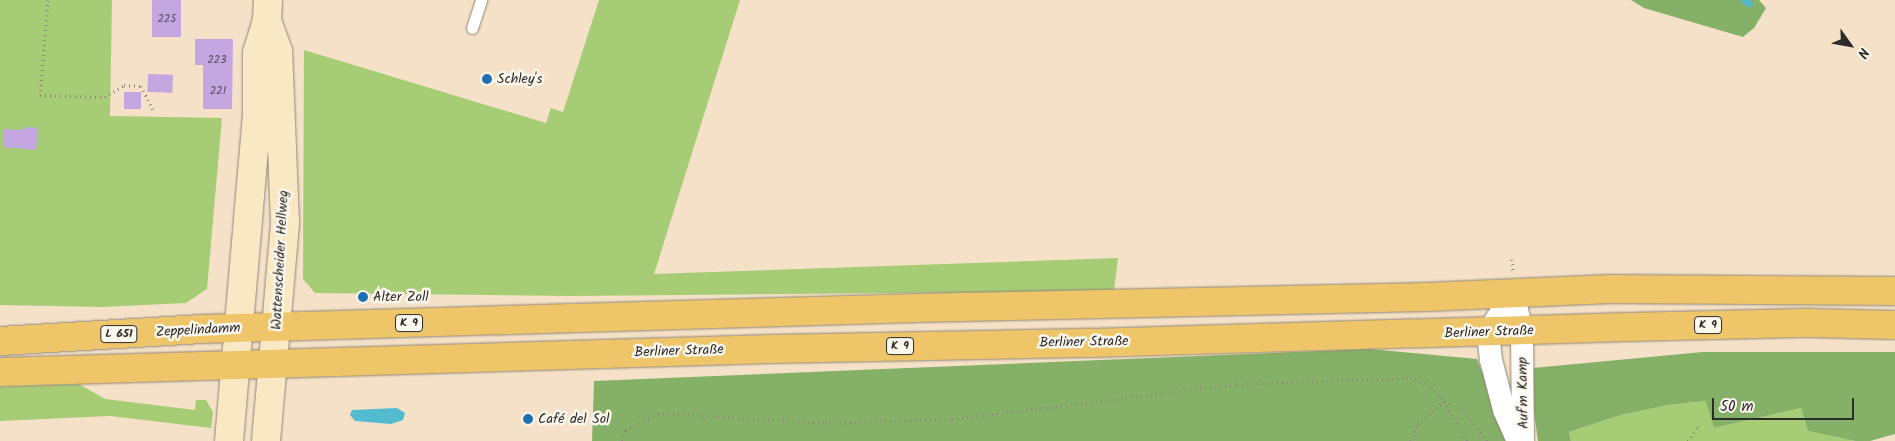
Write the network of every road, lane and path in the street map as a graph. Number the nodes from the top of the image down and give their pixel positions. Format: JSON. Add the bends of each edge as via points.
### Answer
{"nodes":[{"id":1,"x":48,"y":0,"type":"edge"},
{"id":2,"x":482,"y":0,"type":"edge"},
{"id":3,"x":268,"y":10,"type":"edge"},
{"id":4,"x":472,"y":28,"type":"dead end"},
{"id":5,"x":154,"y":111,"type":"dead end"},
{"id":6,"x":1895,"y":291,"type":"edge"},
{"id":7,"x":1513,"y":294,"type":"junction"},
{"id":8,"x":1895,"y":325,"type":"edge"},
{"id":9,"x":238,"y":328,"type":"junction"},
{"id":10,"x":276,"y":328,"type":"junction"},
{"id":11,"x":1522,"y":330,"type":"junction"},
{"id":12,"x":1488,"y":332,"type":"junction"},
{"id":13,"x":0,"y":341,"type":"edge"},
{"id":14,"x":273,"y":364,"type":"junction"},
{"id":15,"x":235,"y":366,"type":"junction"},
{"id":16,"x":0,"y":372,"type":"edge"},
{"id":17,"x":1444,"y":401,"type":"junction"},
{"id":18,"x":1700,"y":430,"type":"dead end"},
{"id":19,"x":229,"y":441,"type":"edge"},
{"id":20,"x":266,"y":441,"type":"edge"},
{"id":21,"x":623,"y":441,"type":"edge"},
{"id":22,"x":1411,"y":441,"type":"edge"},
{"id":23,"x":1467,"y":441,"type":"edge"},
{"id":24,"x":1486,"y":441,"type":"edge"},
{"id":25,"x":1518,"y":441,"type":"edge"},
{"id":26,"x":1523,"y":441,"type":"edge"},
{"id":27,"x":1688,"y":441,"type":"edge"}],
"edges":[{"from":1,"to":5,"type":"path","via":[[40,95],[105,97],[124,84],[141,86]]},
{"from":2,"to":4,"type":"lane"},
{"from":3,"to":9,"type":"main road","name":"Wattenscheider Hellweg","via":[[258,53],[257,115]]},
{"from":3,"to":10,"type":"main road","name":"Wattenscheider Hellweg","via":[[278,51],[285,182],[285,223]]},
{"from":6,"to":7,"type":"main road","number":"K 9","via":[[1610,289]]},
{"from":7,"to":10,"type":"main road","number":"K 9","via":[[909,308]]},
{"from":7,"to":11,"type":"street","name":"Auf'm Kamp"},
{"from":7,"to":12,"type":"street"},
{"from":8,"to":11,"type":"main road","name":"Berliner Straße","number":"K 9","via":[[1810,323]]},
{"from":9,"to":10,"type":"main road","name":"Zeppelindamm","number":"L 651"},
{"from":9,"to":13,"type":"main road","name":"Zeppelindamm","number":"L 651"},
{"from":9,"to":15,"type":"main road","name":"Wattenscheider Hellweg"},
{"from":10,"to":14,"type":"main road","name":"Wattenscheider Hellweg"},
{"from":11,"to":12,"type":"main road","name":"Berliner Straße","number":"K 9"},
{"from":11,"to":26,"type":"street","name":"Auf'm Kamp"},
{"from":12,"to":14,"type":"main road","name":"Berliner Straße","number":"K 9","via":[[771,348]]},
{"from":12,"to":25,"type":"street","name":"Auf'm Kamp","via":[[1491,360],[1504,410]]},
{"from":14,"to":15,"type":"main road"},
{"from":14,"to":20,"type":"main road","name":"Wattenscheider Hellweg"},
{"from":15,"to":16,"type":"main road"},
{"from":15,"to":19,"type":"main road","name":"Wattenscheider Hellweg"},
{"from":17,"to":21,"type":"path","via":[[1431,387],[1410,378],[1237,384],[952,419],[825,422],[658,414],[626,430]]},
{"from":17,"to":22,"type":"path","via":[[1418,426]]},
{"from":17,"to":23,"type":"path"},
{"from":17,"to":24,"type":"path","via":[[1462,409]]},
{"from":18,"to":27,"type":"path","via":[[1698,426]]}]}
